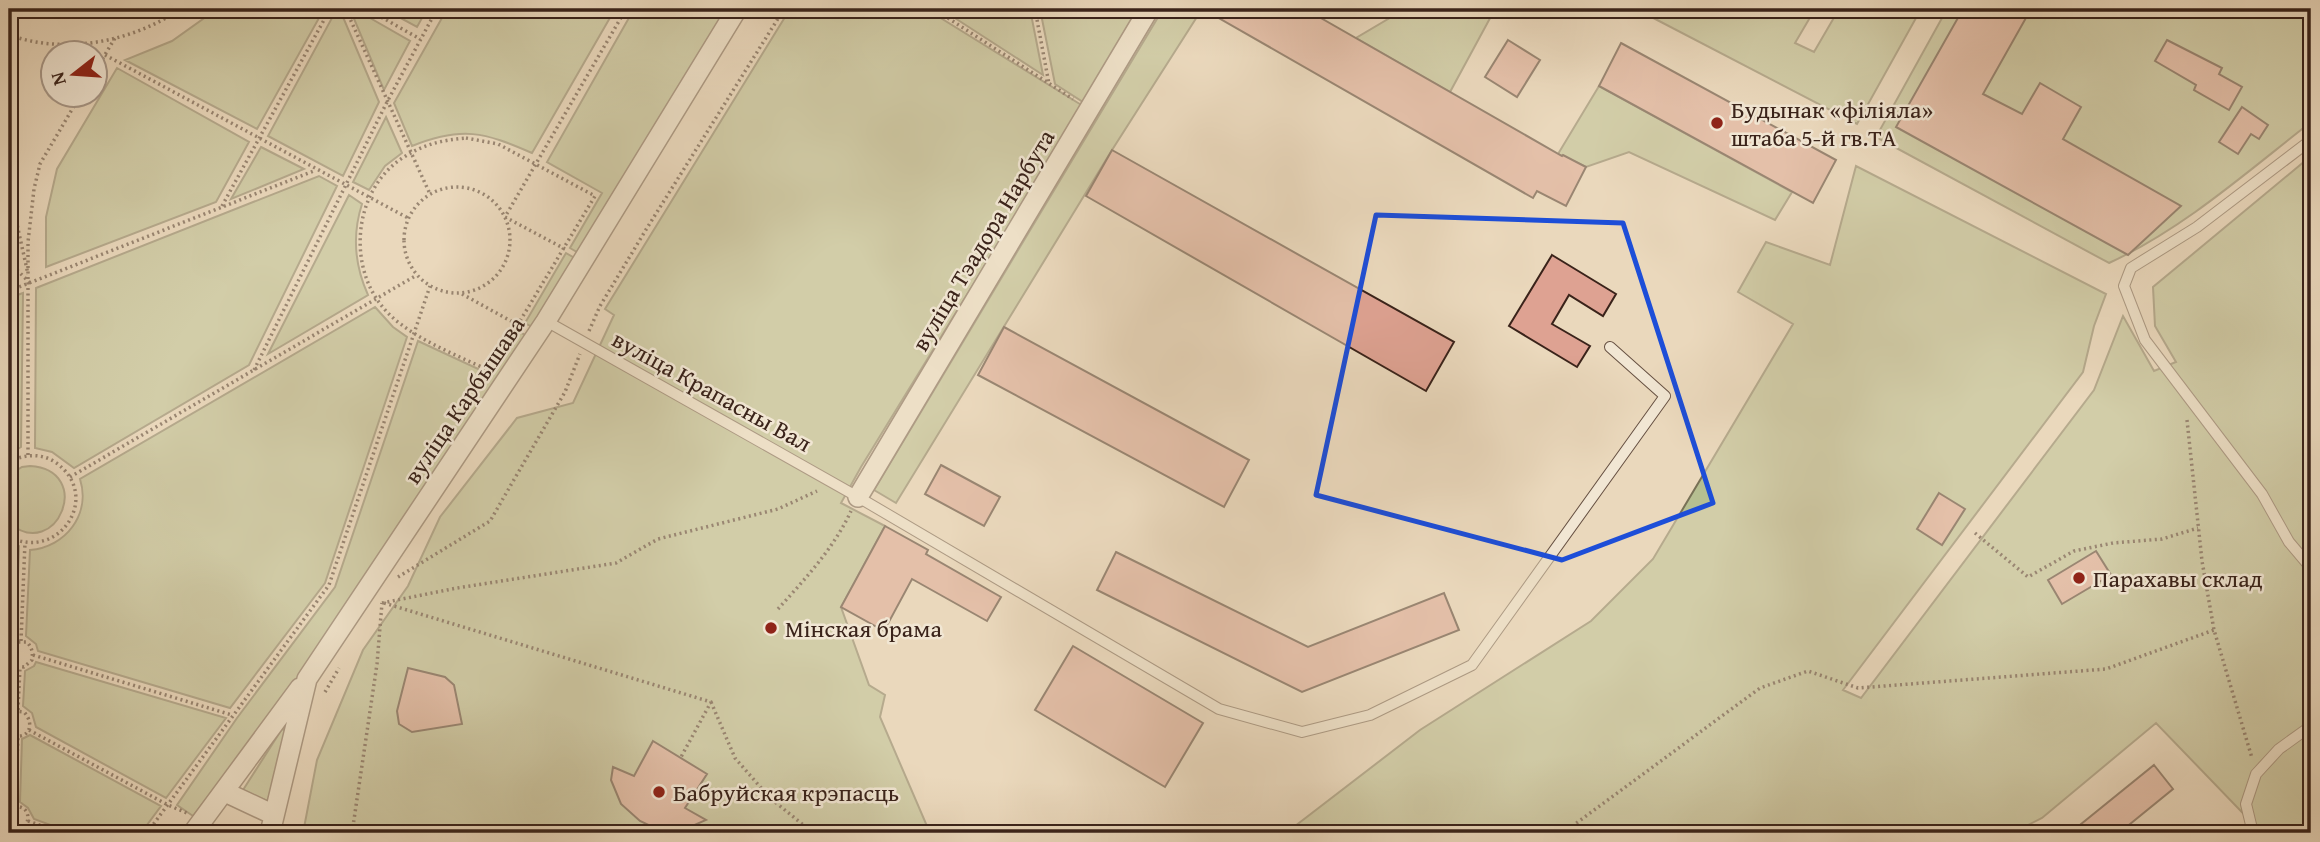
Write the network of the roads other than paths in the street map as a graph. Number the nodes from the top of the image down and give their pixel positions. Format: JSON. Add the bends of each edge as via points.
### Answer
{"nodes":[{"id":1,"x":737,"y":9,"type":"edge"},
{"id":2,"x":1149,"y":9,"type":"edge"},
{"id":3,"x":2311,"y":140,"type":"edge"},
{"id":4,"x":540,"y":329,"type":"junction"},
{"id":5,"x":1610,"y":347,"type":"dead end"},
{"id":6,"x":858,"y":497,"type":"junction"},
{"id":7,"x":2311,"y":568,"type":"edge"},
{"id":8,"x":307,"y":679,"type":"junction"},
{"id":9,"x":2311,"y":726,"type":"edge"},
{"id":10,"x":225,"y":792,"type":"junction"},
{"id":11,"x":272,"y":824,"type":"edge"},
{"id":12,"x":198,"y":826,"type":"edge"},
{"id":13,"x":2253,"y":833,"type":"edge"}],
"edges":[{"from":1,"to":4,"type":"street","name":"вуліца Карбышава"},
{"from":2,"to":6,"type":"street","name":"вуліца Тэадора Нарбута"},
{"from":3,"to":7,"type":"lane","via":[[2197,227],[2131,268],[2124,286],[2145,340],[2262,494],[2289,542]]},
{"from":4,"to":6,"type":"lane","name":"вуліца Крапасны Вал","via":[[584,343]]},
{"from":4,"to":8,"type":"street","name":"вуліца Карбышава"},
{"from":5,"to":6,"type":"lane","name":"вуліца Крапасны Вал","via":[[1665,396],[1472,665],[1370,715],[1302,732],[1219,709]]},
{"from":8,"to":10,"type":"street"},
{"from":8,"to":11,"type":"street","name":"вуліца Карбышава"},
{"from":9,"to":13,"type":"lane","via":[[2279,749],[2256,774],[2246,804]]},
{"from":10,"to":11,"type":"street"},
{"from":10,"to":12,"type":"street"}]}
